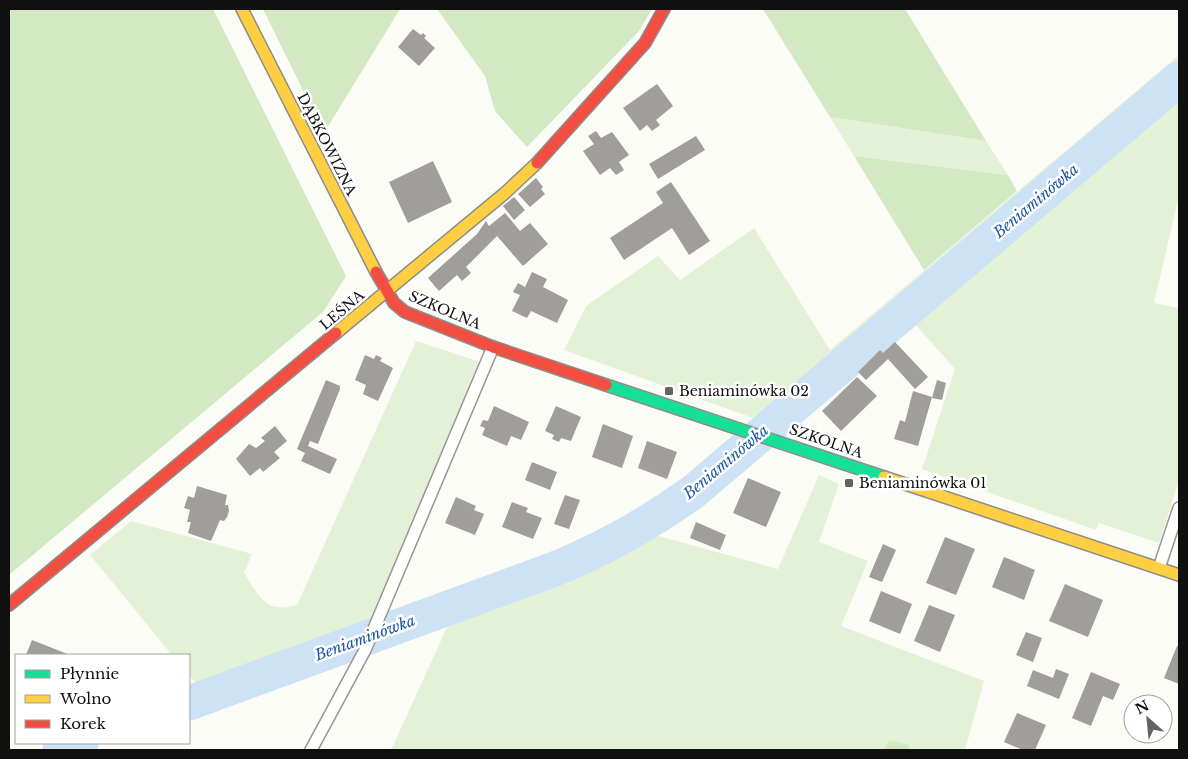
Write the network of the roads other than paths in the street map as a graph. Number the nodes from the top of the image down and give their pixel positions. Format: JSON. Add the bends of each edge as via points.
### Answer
{"nodes":[{"id":1,"x":242,"y":9,"type":"edge"},
{"id":2,"x":664,"y":9,"type":"edge"},
{"id":3,"x":387,"y":292,"type":"junction"},
{"id":4,"x":493,"y":347,"type":"junction"},
{"id":5,"x":822,"y":455,"type":"junction"},
{"id":6,"x":818,"y":467,"type":"dead end"},
{"id":7,"x":882,"y":476,"type":"junction"},
{"id":8,"x":879,"y":488,"type":"dead end"},
{"id":9,"x":1179,"y":508,"type":"edge"},
{"id":10,"x":1159,"y":568,"type":"junction"},
{"id":11,"x":1179,"y":575,"type":"edge"},
{"id":12,"x":9,"y":605,"type":"edge"},
{"id":13,"x":311,"y":750,"type":"edge"}],
"edges":[{"from":1,"to":3,"type":"street","name":"DĄBKOWIZNA"},
{"from":2,"to":3,"type":"street","name":"LEŚNA","via":[[645,43],[546,154],[505,193]]},
{"from":3,"to":4,"type":"street","name":"SZKOLNA","via":[[405,312]]},
{"from":3,"to":12,"type":"street","name":"LEŚNA"},
{"from":4,"to":5,"type":"street","name":"SZKOLNA"},
{"from":4,"to":13,"type":"lane","via":[[366,650]]},
{"from":5,"to":6,"type":"lane"},
{"from":5,"to":7,"type":"street","name":"SZKOLNA"},
{"from":7,"to":8,"type":"lane"},
{"from":7,"to":10,"type":"street","name":"SZKOLNA"},
{"from":9,"to":10,"type":"lane"},
{"from":10,"to":11,"type":"street","name":"SZKOLNA"}]}
